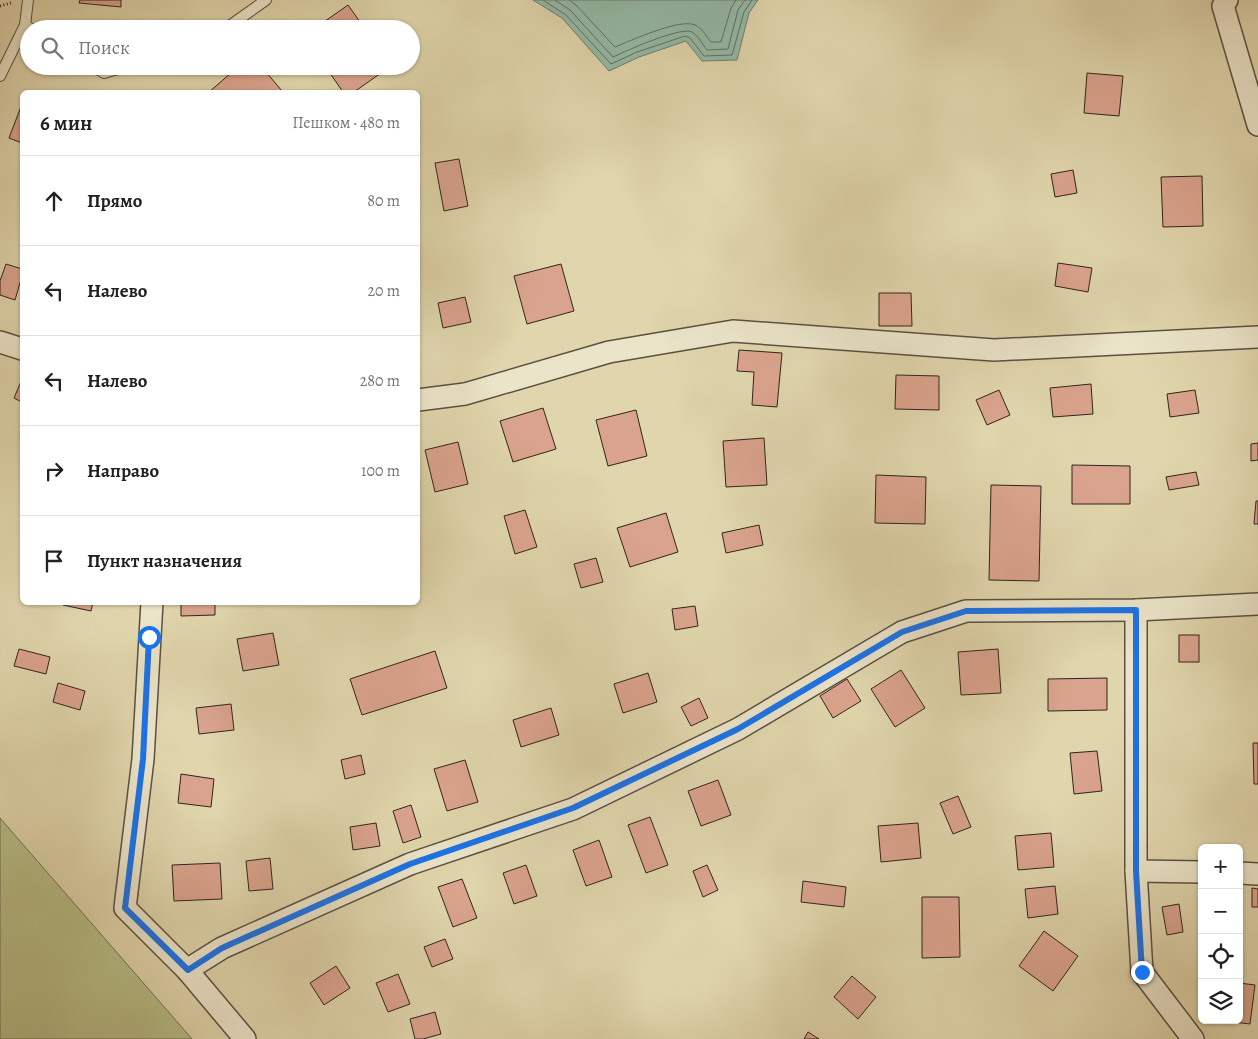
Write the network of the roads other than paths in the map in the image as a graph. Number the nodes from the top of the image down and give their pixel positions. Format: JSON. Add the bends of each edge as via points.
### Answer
{"nodes":[{"id":1,"x":28,"y":0,"type":"edge"},
{"id":2,"x":266,"y":0,"type":"edge"},
{"id":3,"x":1227,"y":0,"type":"edge"},
{"id":4,"x":28,"y":20,"type":"edge"},
{"id":5,"x":238,"y":20,"type":"edge"},
{"id":6,"x":20,"y":41,"type":"edge"},
{"id":7,"x":0,"y":76,"type":"edge"},
{"id":8,"x":1258,"y":125,"type":"edge"},
{"id":9,"x":1258,"y":337,"type":"edge"},
{"id":10,"x":0,"y":342,"type":"edge"},
{"id":11,"x":20,"y":348,"type":"edge"},
{"id":12,"x":420,"y":400,"type":"edge"},
{"id":13,"x":1258,"y":604,"type":"edge"},
{"id":14,"x":152,"y":605,"type":"edge"},
{"id":15,"x":1136,"y":610,"type":"junction"},
{"id":16,"x":1136,"y":871,"type":"junction"},
{"id":17,"x":1198,"y":872,"type":"edge"},
{"id":18,"x":1243,"y":873,"type":"edge"},
{"id":19,"x":1258,"y":874,"type":"edge"},
{"id":20,"x":188,"y":970,"type":"junction"},
{"id":21,"x":1191,"y":1038,"type":"edge"},
{"id":22,"x":245,"y":1039,"type":"edge"}],
"edges":[{"from":1,"to":4,"type":"lane"},
{"from":2,"to":5,"type":"lane"},
{"from":3,"to":8,"type":"street","via":[[1223,6]]},
{"from":6,"to":7,"type":"lane"},
{"from":9,"to":12,"type":"street","via":[[994,350],[733,331],[609,352],[465,394]]},
{"from":10,"to":11,"type":"street"},
{"from":13,"to":15,"type":"street"},
{"from":14,"to":20,"type":"street","via":[[143,759],[125,908]]},
{"from":15,"to":16,"type":"street"},
{"from":15,"to":20,"type":"street","via":[[966,611],[902,632],[738,729],[573,808],[410,864],[222,948]]},
{"from":16,"to":17,"type":"street"},
{"from":16,"to":21,"type":"street","via":[[1142,972]]},
{"from":18,"to":19,"type":"street"},
{"from":20,"to":22,"type":"street"}]}
